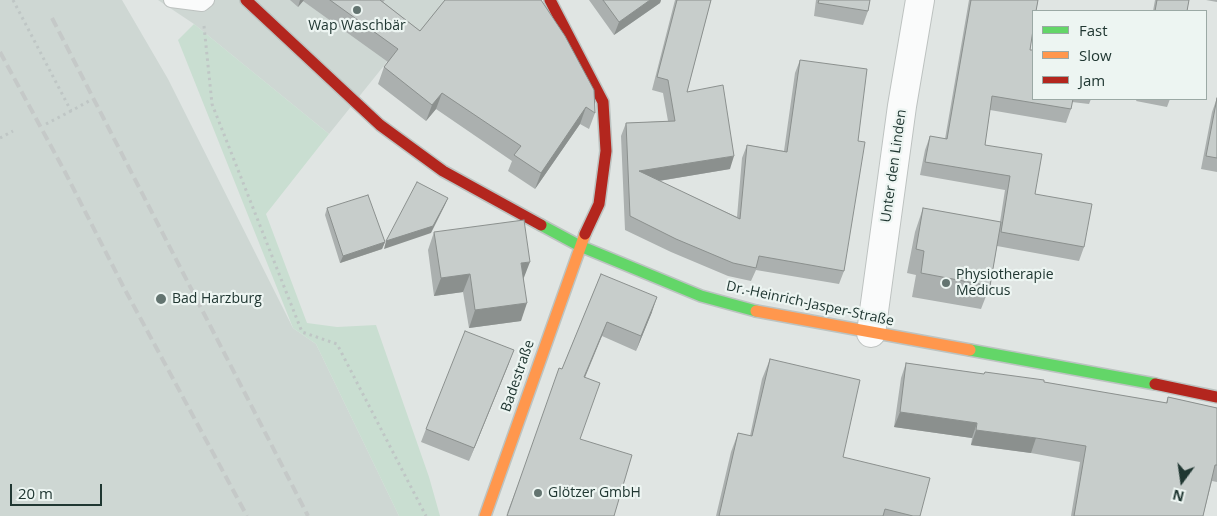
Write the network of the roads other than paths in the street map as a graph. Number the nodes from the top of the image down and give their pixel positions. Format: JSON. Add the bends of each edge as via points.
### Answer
{"nodes":[{"id":1,"x":171,"y":0,"type":"edge"},
{"id":2,"x":246,"y":0,"type":"edge"},
{"id":3,"x":550,"y":0,"type":"edge"},
{"id":4,"x":920,"y":0,"type":"edge"},
{"id":5,"x":204,"y":2,"type":"edge"},
{"id":6,"x":580,"y":246,"type":"junction"},
{"id":7,"x":871,"y":333,"type":"junction"},
{"id":8,"x":1217,"y":397,"type":"edge"},
{"id":9,"x":485,"y":516,"type":"edge"}],
"edges":[{"from":1,"to":5,"type":"lane"},
{"from":2,"to":6,"type":"main road","name":"Dr.-Heinrich-Jasper-Straße","via":[[380,125],[443,170]]},
{"from":3,"to":6,"type":"main road","name":"Badestraße","via":[[602,102],[606,151],[599,204]]},
{"from":4,"to":7,"type":"street","name":"Unter den Linden"},
{"from":6,"to":7,"type":"main road","name":"Dr.-Heinrich-Jasper-Straße","via":[[701,296],[764,313]]},
{"from":6,"to":9,"type":"main road","name":"Badestraße"},
{"from":7,"to":8,"type":"main road","name":"Dr.-Heinrich-Jasper-Straße"}]}
